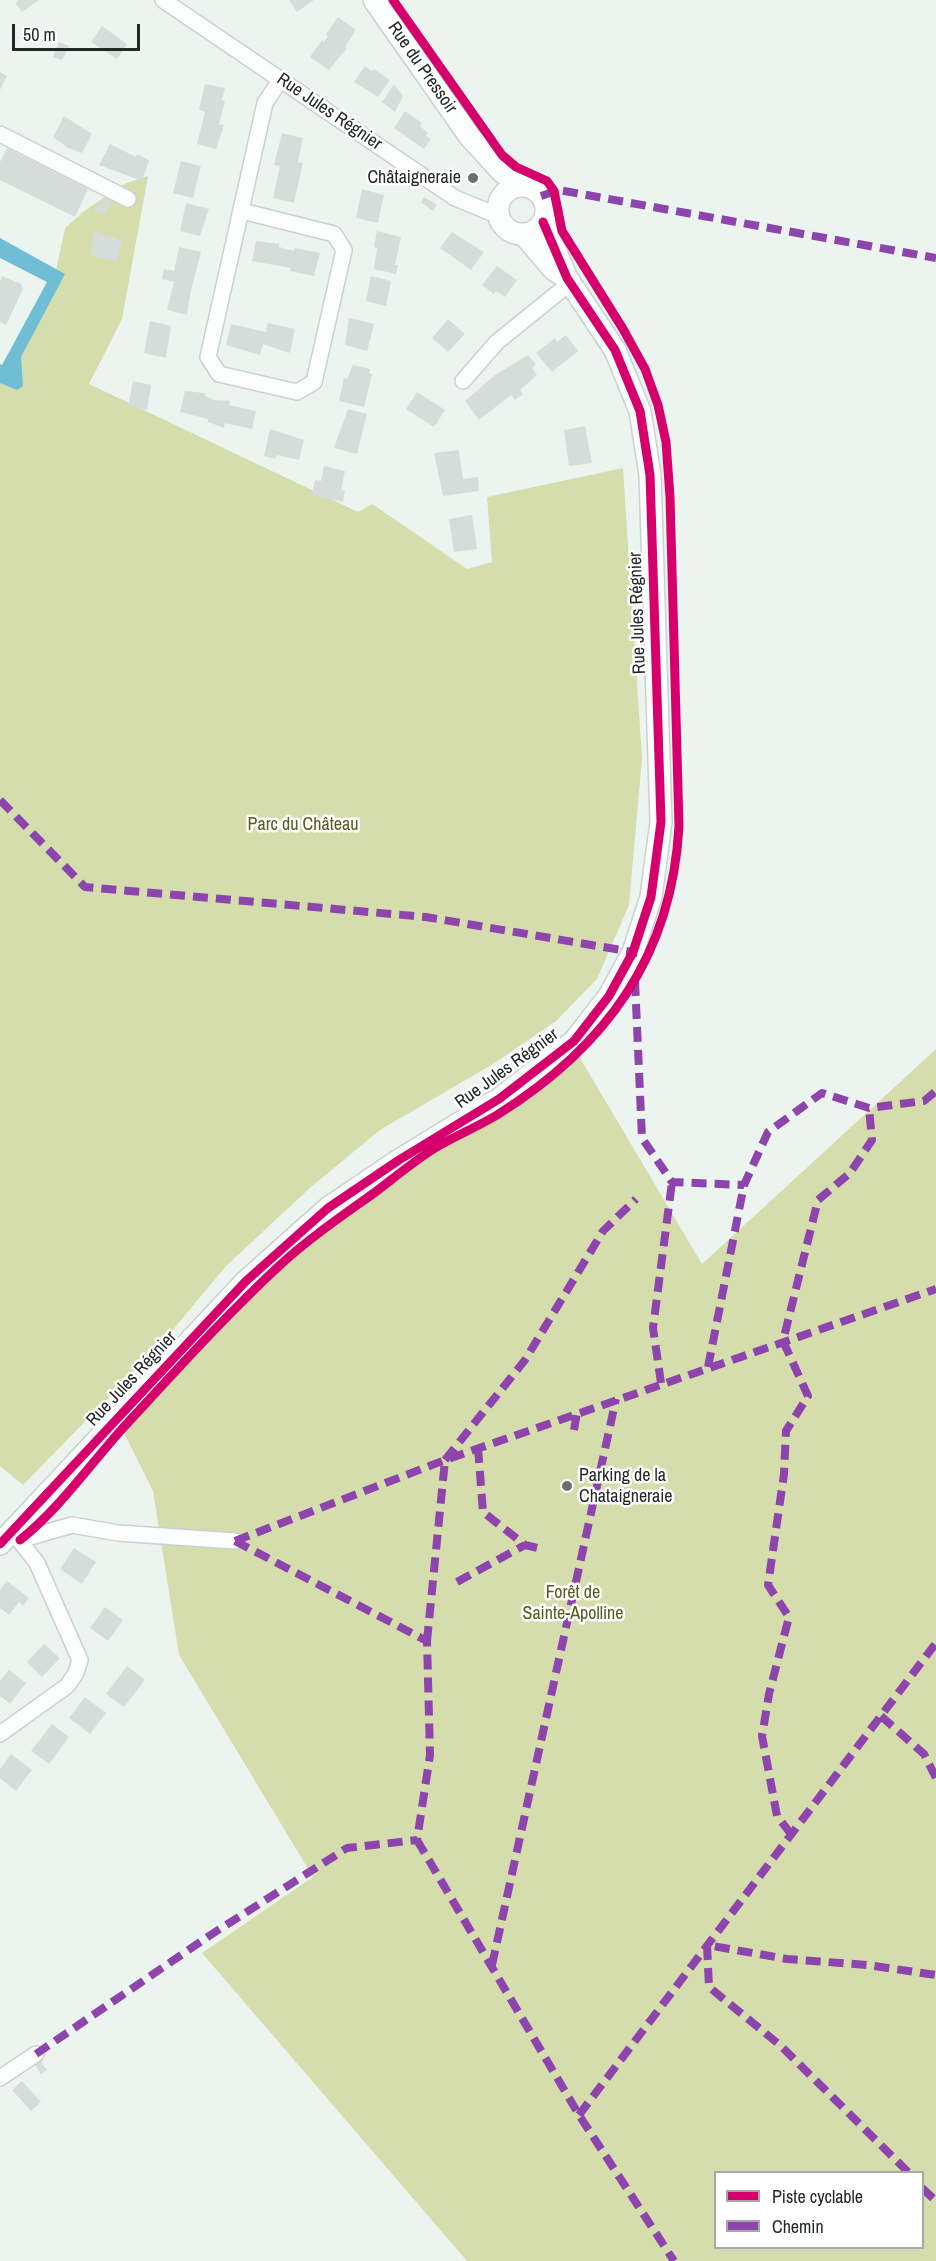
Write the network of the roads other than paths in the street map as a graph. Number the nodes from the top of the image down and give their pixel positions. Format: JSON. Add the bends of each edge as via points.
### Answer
{"nodes":[{"id":1,"x":163,"y":0,"type":"edge"},
{"id":2,"x":374,"y":0,"type":"edge"},
{"id":3,"x":280,"y":79,"type":"junction"},
{"id":4,"x":0,"y":134,"type":"edge"},
{"id":5,"x":470,"y":137,"type":"junction"},
{"id":6,"x":522,"y":186,"type":"junction"},
{"id":7,"x":128,"y":199,"type":"dead end"},
{"id":8,"x":499,"y":209,"type":"junction"},
{"id":9,"x":242,"y":212,"type":"junction"},
{"id":10,"x":543,"y":222,"type":"junction"},
{"id":11,"x":523,"y":234,"type":"junction"},
{"id":12,"x":569,"y":280,"type":"junction"},
{"id":13,"x":463,"y":381,"type":"dead end"},
{"id":14,"x":11,"y":1538,"type":"edge"},
{"id":15,"x":235,"y":1541,"type":"dead end"},
{"id":16,"x":0,"y":1734,"type":"edge"},
{"id":17,"x":36,"y":2054,"type":"dead end"},
{"id":18,"x":0,"y":2078,"type":"edge"}],
"edges":[{"from":1,"to":3,"type":"street","name":"Rue Jules Régnier"},
{"from":2,"to":5,"type":"street","name":"Rue du Pressoir"},
{"from":3,"to":8,"type":"street","name":"Rue Jules Régnier","via":[[455,198]]},
{"from":3,"to":9,"type":"street","via":[[265,103]]},
{"from":4,"to":7,"type":"street"},
{"from":5,"to":6,"type":"street","name":"Rue du Pressoir"},
{"from":5,"to":8,"type":"street","name":"Rue du Pressoir"},
{"from":6,"to":8,"type":"street","via":[[508,190]]},
{"from":6,"to":10,"type":"street","via":[[541,196],[546,209]]},
{"from":8,"to":11,"type":"street","via":[[508,229]]},
{"from":9,"to":9,"type":"street","via":[[208,357],[219,374],[297,392],[314,382],[344,250],[333,234]]},
{"from":10,"to":11,"type":"street"},
{"from":10,"to":12,"type":"street"},
{"from":11,"to":12,"type":"street","via":[[553,269]]},
{"from":12,"to":13,"type":"street","via":[[497,342]]},
{"from":12,"to":14,"type":"street","name":"Rue Jules Régnier","via":[[615,350],[640,411],[650,475],[661,822],[651,897],[633,952],[609,996],[574,1041],[500,1099],[328,1208],[246,1281]]},
{"from":14,"to":15,"type":"street","via":[[72,1525],[118,1533]]},
{"from":14,"to":16,"type":"street","via":[[37,1563],[80,1660],[67,1686]]},
{"from":17,"to":18,"type":"street"}]}
